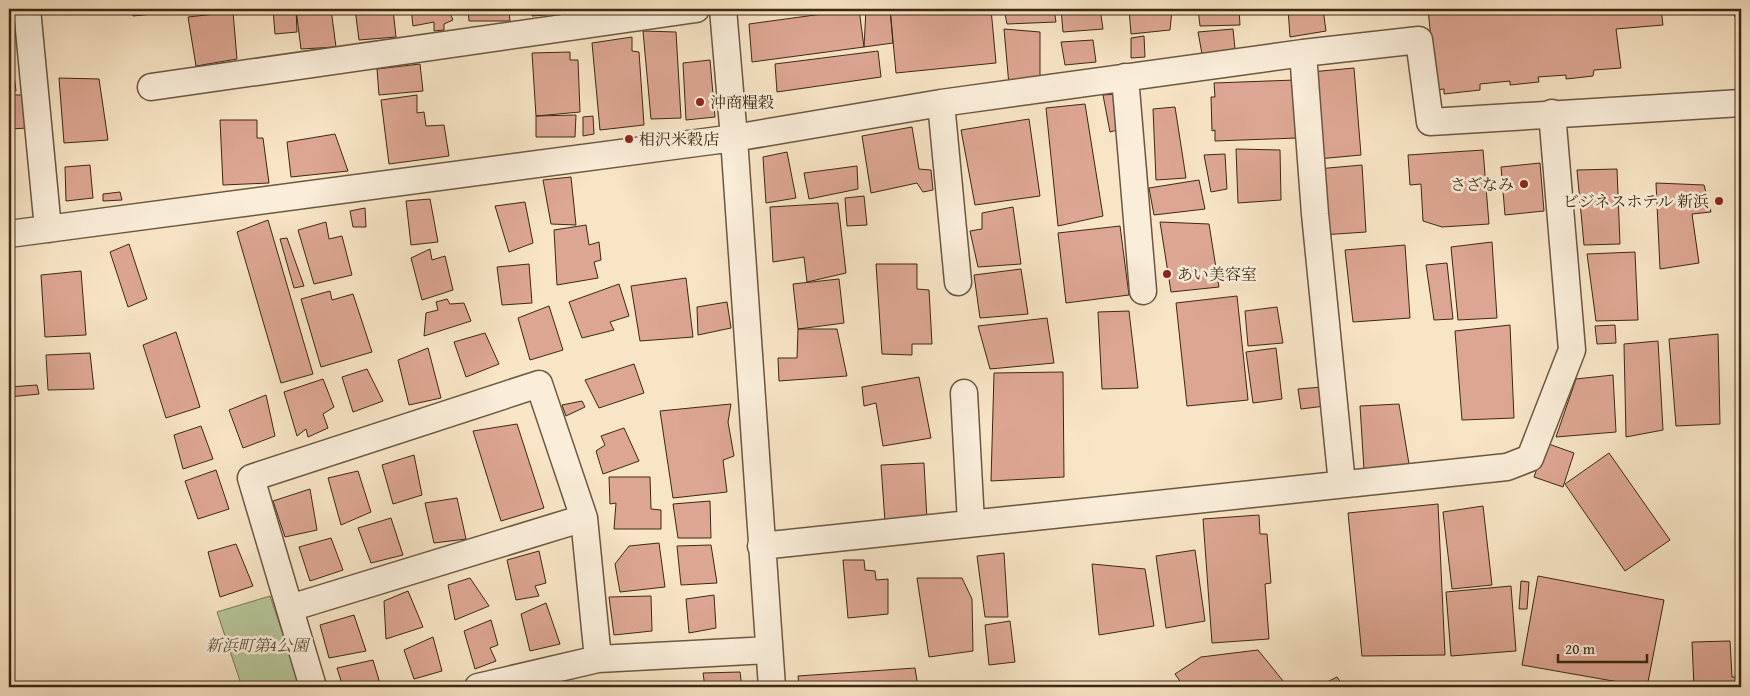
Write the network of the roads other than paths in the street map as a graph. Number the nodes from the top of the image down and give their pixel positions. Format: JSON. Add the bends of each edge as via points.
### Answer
{"nodes":[{"id":1,"x":27,"y":9,"type":"edge"},
{"id":2,"x":696,"y":9,"type":"edge"},
{"id":3,"x":723,"y":9,"type":"edge"},
{"id":4,"x":1302,"y":53,"type":"junction"},
{"id":5,"x":1125,"y":78,"type":"junction"},
{"id":6,"x":152,"y":87,"type":"dead end"},
{"id":7,"x":941,"y":103,"type":"junction"},
{"id":8,"x":1741,"y":103,"type":"edge"},
{"id":9,"x":1552,"y":113,"type":"junction"},
{"id":10,"x":734,"y":138,"type":"junction"},
{"id":11,"x":48,"y":229,"type":"junction"},
{"id":12,"x":9,"y":234,"type":"edge"},
{"id":13,"x":958,"y":282,"type":"dead end"},
{"id":14,"x":1143,"y":291,"type":"dead end"},
{"id":15,"x":964,"y":393,"type":"dead end"},
{"id":16,"x":1342,"y":484,"type":"junction"},
{"id":17,"x":584,"y":518,"type":"junction"},
{"id":18,"x":971,"y":523,"type":"junction"},
{"id":19,"x":761,"y":546,"type":"junction"},
{"id":20,"x":290,"y":608,"type":"junction"},
{"id":21,"x":769,"y":650,"type":"junction"},
{"id":22,"x":598,"y":659,"type":"junction"},
{"id":23,"x":313,"y":687,"type":"edge"},
{"id":24,"x":478,"y":687,"type":"edge"},
{"id":25,"x":772,"y":687,"type":"edge"}],
"edges":[{"from":1,"to":11,"type":"street"},
{"from":2,"to":6,"type":"street"},
{"from":3,"to":10,"type":"street"},
{"from":4,"to":5,"type":"street"},
{"from":4,"to":9,"type":"street","via":[[1419,40],[1430,122]]},
{"from":4,"to":16,"type":"street"},
{"from":5,"to":7,"type":"street"},
{"from":5,"to":14,"type":"street"},
{"from":7,"to":10,"type":"street"},
{"from":7,"to":13,"type":"street"},
{"from":8,"to":9,"type":"street"},
{"from":9,"to":16,"type":"street","via":[[1572,350],[1530,458],[1507,467]]},
{"from":10,"to":11,"type":"street"},
{"from":10,"to":19,"type":"street"},
{"from":11,"to":12,"type":"street"},
{"from":15,"to":18,"type":"street"},
{"from":16,"to":18,"type":"street"},
{"from":17,"to":20,"type":"street"},
{"from":17,"to":20,"type":"street","via":[[539,384],[251,478]]},
{"from":17,"to":22,"type":"street"},
{"from":18,"to":19,"type":"street"},
{"from":19,"to":21,"type":"street"},
{"from":20,"to":23,"type":"street"},
{"from":21,"to":22,"type":"street"},
{"from":21,"to":25,"type":"street"},
{"from":22,"to":24,"type":"street"}]}
